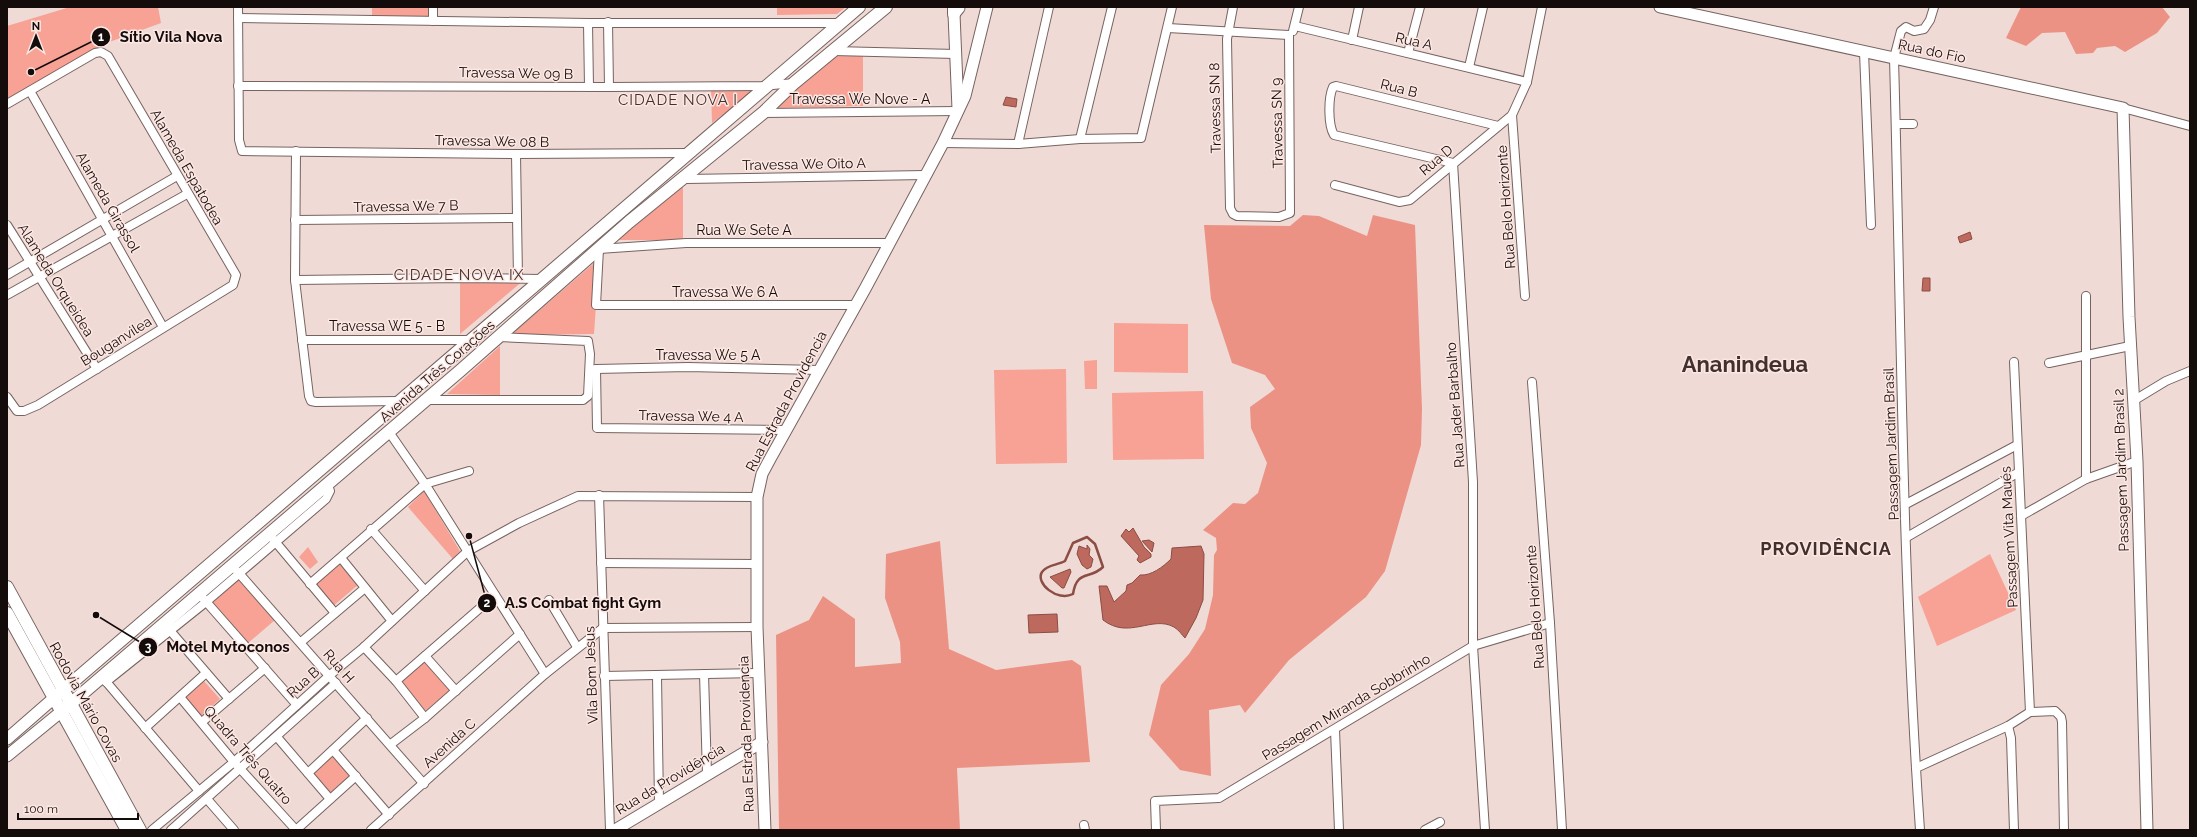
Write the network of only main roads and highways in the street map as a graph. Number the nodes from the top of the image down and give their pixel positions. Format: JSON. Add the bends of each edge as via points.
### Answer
{"nodes":[{"id":1,"x":859,"y":7,"type":"edge"},
{"id":2,"x":886,"y":7,"type":"edge"},
{"id":3,"x":595,"y":234,"type":"junction"},
{"id":4,"x":599,"y":249,"type":"junction"},
{"id":5,"x":318,"y":473,"type":"junction"},
{"id":6,"x":328,"y":485,"type":"junction"},
{"id":7,"x":7,"y":587,"type":"edge"},
{"id":8,"x":7,"y":613,"type":"edge"},
{"id":9,"x":58,"y":694,"type":"junction"},
{"id":10,"x":66,"y":707,"type":"junction"},
{"id":11,"x":127,"y":830,"type":"edge"},
{"id":12,"x":140,"y":830,"type":"edge"}],
"edges":[{"from":1,"to":3,"type":"main road","name":"Avenida Três Corações"},
{"from":2,"to":4,"type":"main road","name":"Avenida Três Corações"},
{"from":3,"to":4,"type":"main road"},
{"from":3,"to":5,"type":"main road","name":"Avenida Três Corações"},
{"from":4,"to":6,"type":"main road","name":"Avenida Três Corações"},
{"from":5,"to":6,"type":"main road"},
{"from":5,"to":9,"type":"main road","name":"Avenida Três Corações"},
{"from":6,"to":10,"type":"main road","name":"Avenida Três Corações","via":[[273,539],[104,679]]},
{"from":7,"to":9,"type":"main road","name":"Rodovia Mário Covas"},
{"from":8,"to":9,"type":"main road","name":"Rodovia Mário Covas"},
{"from":9,"to":10,"type":"main road","name":"Rodovia Mário Covas"},
{"from":10,"to":11,"type":"main road","name":"Rodovia Mário Covas"},
{"from":10,"to":12,"type":"main road","name":"Rodovia Mário Covas"}]}
